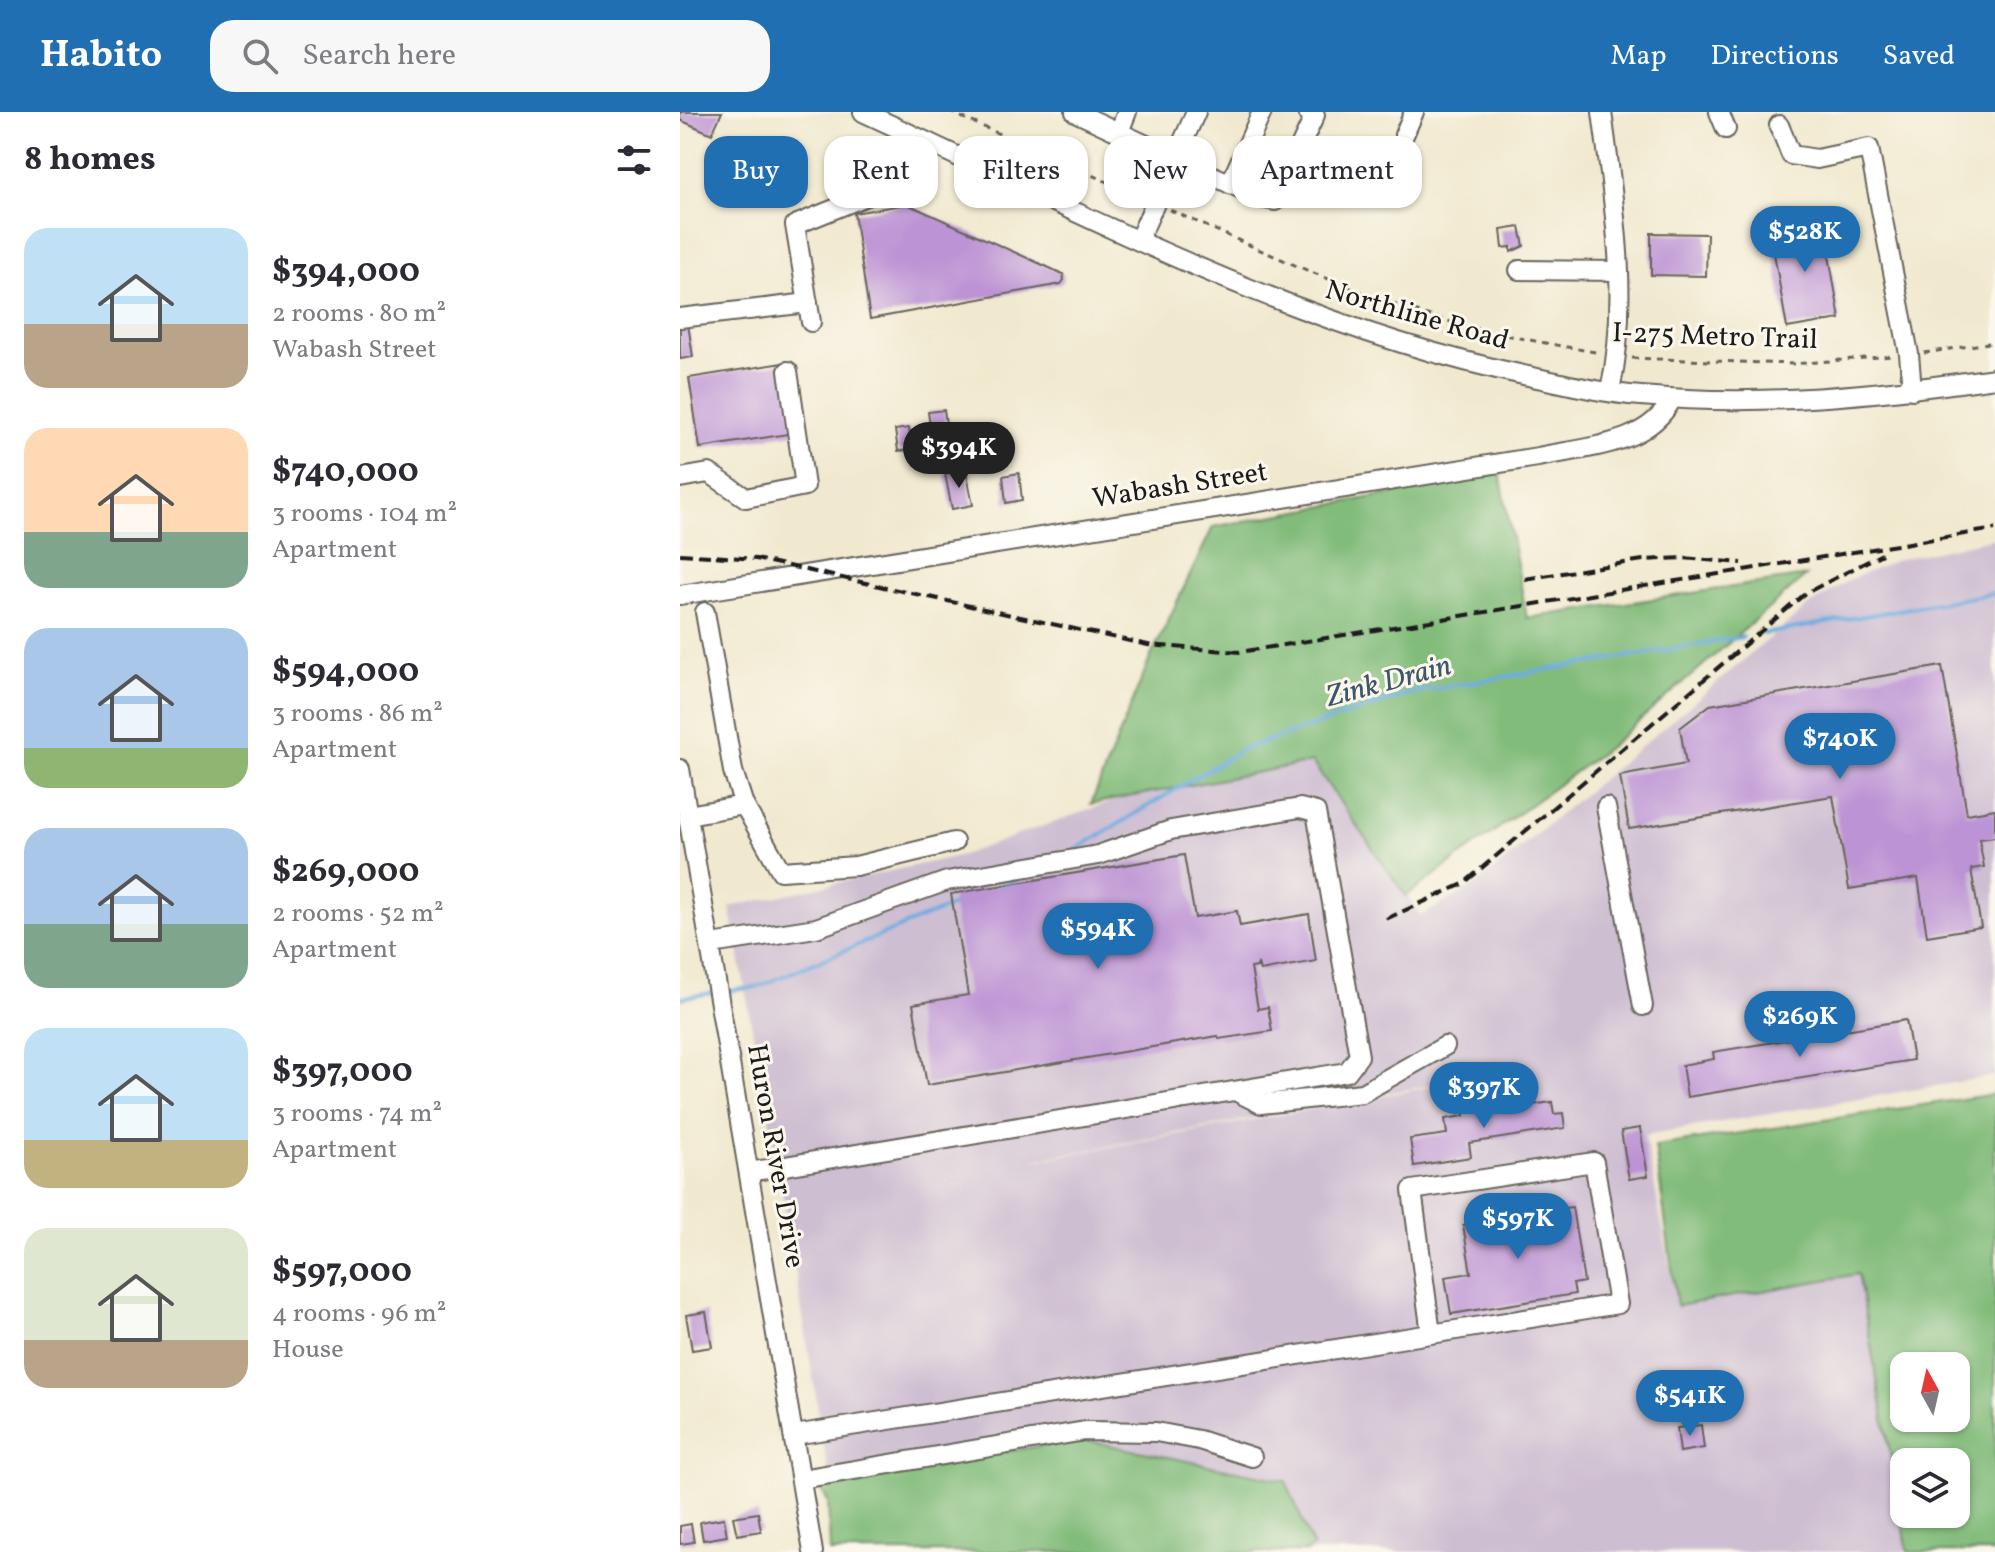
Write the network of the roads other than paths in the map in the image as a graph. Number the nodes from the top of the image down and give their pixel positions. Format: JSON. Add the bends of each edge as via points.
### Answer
{"nodes":[{"id":1,"x":863,"y":112,"type":"edge"},
{"id":2,"x":1075,"y":112,"type":"edge"},
{"id":3,"x":1127,"y":112,"type":"edge"},
{"id":4,"x":1196,"y":112,"type":"edge"},
{"id":5,"x":1262,"y":112,"type":"edge"},
{"id":6,"x":1307,"y":112,"type":"edge"},
{"id":7,"x":1414,"y":112,"type":"edge"},
{"id":8,"x":1602,"y":112,"type":"edge"},
{"id":9,"x":1779,"y":125,"type":"dead end"},
{"id":10,"x":1119,"y":132,"type":"junction"},
{"id":11,"x":908,"y":133,"type":"junction"},
{"id":12,"x":1404,"y":135,"type":"dead end"},
{"id":13,"x":1128,"y":136,"type":"edge"},
{"id":14,"x":1185,"y":136,"type":"edge"},
{"id":15,"x":1216,"y":177,"type":"edge"},
{"id":16,"x":1230,"y":184,"type":"junction"},
{"id":17,"x":1153,"y":208,"type":"edge"},
{"id":18,"x":1139,"y":239,"type":"junction"},
{"id":19,"x":1519,"y":270,"type":"dead end"},
{"id":20,"x":1618,"y":271,"type":"junction"},
{"id":21,"x":680,"y":318,"type":"edge"},
{"id":22,"x":788,"y":371,"type":"dead end"},
{"id":23,"x":1995,"y":378,"type":"edge"},
{"id":24,"x":1912,"y":390,"type":"junction"},
{"id":25,"x":1610,"y":391,"type":"junction"},
{"id":26,"x":1672,"y":399,"type":"junction"},
{"id":27,"x":680,"y":478,"type":"edge"},
{"id":28,"x":680,"y":595,"type":"edge"},
{"id":29,"x":705,"y":612,"type":"dead end"},
{"id":30,"x":680,"y":769,"type":"edge"},
{"id":31,"x":744,"y":805,"type":"junction"},
{"id":32,"x":1606,"y":807,"type":"dead end"},
{"id":33,"x":688,"y":815,"type":"junction"},
{"id":34,"x":954,"y":842,"type":"dead end"},
{"id":35,"x":711,"y":944,"type":"junction"},
{"id":36,"x":1643,"y":1006,"type":"dead end"},
{"id":37,"x":1445,"y":1046,"type":"dead end"},
{"id":38,"x":1235,"y":1091,"type":"junction"},
{"id":39,"x":749,"y":1172,"type":"junction"},
{"id":40,"x":1431,"y":1334,"type":"junction"},
{"id":41,"x":794,"y":1435,"type":"junction"},
{"id":42,"x":1252,"y":1457,"type":"dead end"},
{"id":43,"x":801,"y":1479,"type":"junction"},
{"id":44,"x":813,"y":1552,"type":"edge"}],
"edges":[{"from":1,"to":11,"type":"street","name":"Northline Road"},
{"from":2,"to":10,"type":"street"},
{"from":3,"to":10,"type":"street"},
{"from":4,"to":14,"type":"street"},
{"from":5,"to":16,"type":"street"},
{"from":6,"to":16,"type":"street","via":[[1315,115],[1275,201]]},
{"from":7,"to":12,"type":"street"},
{"from":8,"to":20,"type":"street"},
{"from":9,"to":24,"type":"street","via":[[1791,155],[1817,159],[1869,148]]},
{"from":10,"to":13,"type":"street"},
{"from":11,"to":18,"type":"street","name":"Northline Road"},
{"from":11,"to":21,"type":"street","via":[[869,195],[795,225],[810,312]]},
{"from":15,"to":16,"type":"street"},
{"from":17,"to":18,"type":"street"},
{"from":18,"to":25,"type":"street","name":"Northline Road","via":[[1359,332],[1491,369]]},
{"from":19,"to":20,"type":"street"},
{"from":20,"to":25,"type":"street","via":[[1618,356]]},
{"from":22,"to":27,"type":"street","via":[[805,486],[746,498],[709,473]]},
{"from":23,"to":24,"type":"street","name":"Northline Road"},
{"from":24,"to":26,"type":"street","name":"Northline Road","via":[[1783,401]]},
{"from":25,"to":26,"type":"street","name":"Northline Road"},
{"from":26,"to":28,"type":"street","name":"Wabash Street","via":[[1650,426],[1625,439],[1538,457]]},
{"from":29,"to":31,"type":"street","via":[[733,771]]},
{"from":30,"to":33,"type":"street","name":"Huron River Drive"},
{"from":31,"to":33,"type":"street"},
{"from":31,"to":34,"type":"street","via":[[781,871],[856,866]]},
{"from":32,"to":36,"type":"street"},
{"from":33,"to":35,"type":"street","name":"Huron River Drive"},
{"from":35,"to":38,"type":"street","via":[[816,928],[947,881],[1098,855],[1171,830],[1300,808],[1316,812],[1359,1056],[1347,1072]]},
{"from":35,"to":39,"type":"street","name":"Huron River Drive"},
{"from":37,"to":38,"type":"street","via":[[1362,1093],[1261,1104]]},
{"from":38,"to":39,"type":"street"},
{"from":39,"to":41,"type":"street","name":"Huron River Drive"},
{"from":40,"to":40,"type":"street","via":[[1412,1190],[1594,1162],[1618,1304]]},
{"from":40,"to":41,"type":"street"},
{"from":41,"to":43,"type":"street","name":"Huron River Drive"},
{"from":42,"to":43,"type":"street","via":[[1156,1432],[1085,1431]]},
{"from":43,"to":44,"type":"street","name":"Huron River Drive"}]}
